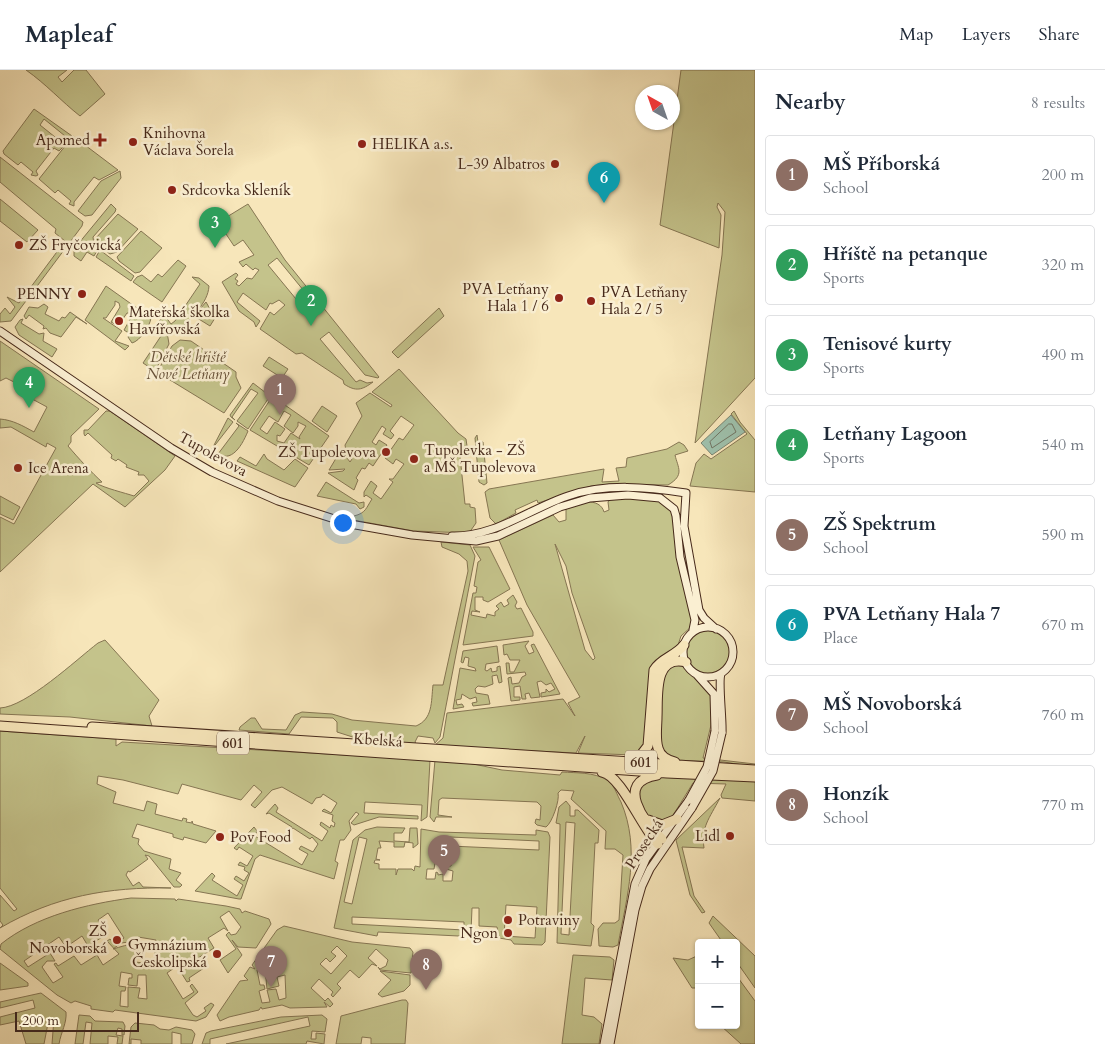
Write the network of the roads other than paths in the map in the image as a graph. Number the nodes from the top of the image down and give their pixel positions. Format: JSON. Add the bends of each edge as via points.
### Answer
{"nodes":[{"id":1,"x":0,"y":331,"type":"edge"},
{"id":2,"x":440,"y":537,"type":"junction"},
{"id":3,"x":716,"y":629,"type":"junction"},
{"id":4,"x":693,"y":630,"type":"junction"},
{"id":5,"x":684,"y":645,"type":"junction"},
{"id":6,"x":686,"y":662,"type":"junction"},
{"id":7,"x":695,"y":673,"type":"junction"},
{"id":8,"x":721,"y":674,"type":"junction"},
{"id":9,"x":0,"y":721,"type":"edge"},
{"id":10,"x":0,"y":726,"type":"edge"},
{"id":11,"x":719,"y":732,"type":"junction"},
{"id":12,"x":594,"y":760,"type":"junction"},
{"id":13,"x":688,"y":765,"type":"junction"},
{"id":14,"x":552,"y":766,"type":"junction"},
{"id":15,"x":755,"y":770,"type":"edge"},
{"id":16,"x":667,"y":773,"type":"junction"},
{"id":17,"x":755,"y":776,"type":"edge"},
{"id":18,"x":691,"y":804,"type":"junction"},
{"id":19,"x":644,"y":817,"type":"junction"},
{"id":20,"x":677,"y":819,"type":"junction"},
{"id":21,"x":662,"y":844,"type":"junction"},
{"id":22,"x":604,"y":1044,"type":"edge"},
{"id":23,"x":610,"y":1044,"type":"edge"}],
"edges":[{"from":1,"to":2,"type":"main road","name":"Tupolevova","via":[[171,448],[225,479],[339,521]]},
{"from":2,"to":3,"type":"main road","name":"Tupolevova","via":[[486,532],[558,500],[594,489],[626,487],[686,493],[684,526],[700,610]]},
{"from":2,"to":4,"type":"main road","name":"Tupolevova","via":[[471,542],[489,539],[560,507],[590,498],[660,498],[674,509],[676,516],[680,557],[695,620]]},
{"from":3,"to":4,"type":"main road","via":[[702,627]]},
{"from":3,"to":8,"type":"main road","via":[[727,637],[732,651],[729,666]]},
{"from":4,"to":5,"type":"main road"},
{"from":5,"to":6,"type":"main road"},
{"from":5,"to":12,"type":"highway","via":[[654,670],[649,741],[645,751],[636,758]]},
{"from":6,"to":7,"type":"main road"},
{"from":6,"to":13,"type":"highway","via":[[671,662],[660,674],[657,743],[660,753],[667,759]]},
{"from":7,"to":8,"type":"main road","via":[[712,677]]},
{"from":7,"to":11,"type":"main road","name":"Prosecká","via":[[714,694]]},
{"from":8,"to":11,"type":"main road","name":"Prosecká","via":[[719,682],[723,705]]},
{"from":9,"to":12,"type":"highway","name":"Kbelská","number":"601"},
{"from":10,"to":14,"type":"highway","name":"Kbelská","number":"601"},
{"from":11,"to":18,"type":"main road","name":"Prosecká","bridge":true,"via":[[713,771]]},
{"from":12,"to":13,"type":"highway","name":"Kbelská","number":"601"},
{"from":13,"to":15,"type":"highway","name":"Kbelská","number":"601"},
{"from":14,"to":16,"type":"highway","name":"Kbelská","number":"601"},
{"from":14,"to":21,"type":"highway","via":[[611,775],[647,832]]},
{"from":16,"to":17,"type":"highway","name":"Kbelská","number":"601"},
{"from":16,"to":19,"type":"highway","via":[[646,777],[637,785],[635,800]]},
{"from":18,"to":20,"type":"main road","name":"Prosecká"},
{"from":18,"to":21,"type":"main road","name":"Prosecká"},
{"from":19,"to":20,"type":"highway","via":[[656,825]]},
{"from":19,"to":21,"type":"highway"},
{"from":20,"to":21,"type":"main road","name":"Prosecká"},
{"from":21,"to":22,"type":"main road","name":"Prosecká","via":[[646,859],[635,884]]},
{"from":21,"to":23,"type":"main road","name":"Prosecká","via":[[638,898]]}]}
